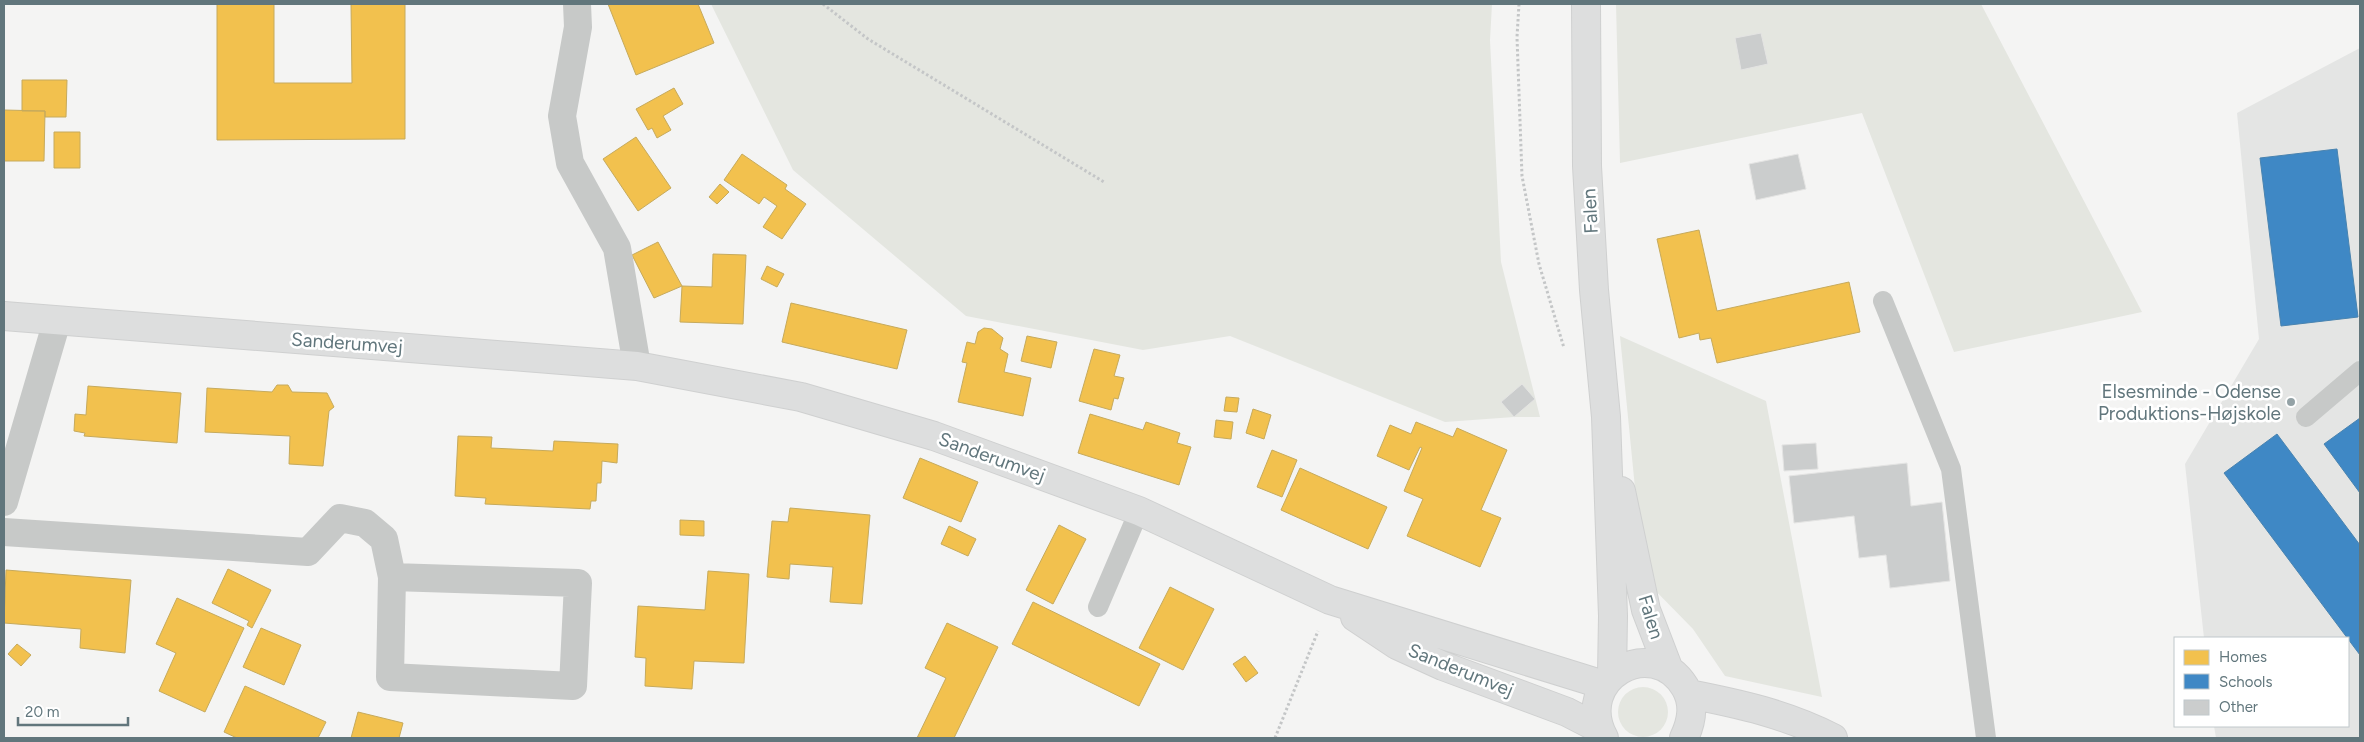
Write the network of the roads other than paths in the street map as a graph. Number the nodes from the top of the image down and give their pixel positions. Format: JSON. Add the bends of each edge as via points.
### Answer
{"nodes":[{"id":1,"x":577,"y":4,"type":"edge"},
{"id":2,"x":1586,"y":4,"type":"edge"},
{"id":3,"x":1883,"y":301,"type":"dead end"},
{"id":4,"x":4,"y":316,"type":"edge"},
{"id":5,"x":57,"y":321,"type":"junction"},
{"id":6,"x":637,"y":366,"type":"junction"},
{"id":7,"x":2360,"y":371,"type":"edge"},
{"id":8,"x":1606,"y":417,"type":"junction"},
{"id":9,"x":2306,"y":417,"type":"dead end"},
{"id":10,"x":4,"y":502,"type":"edge"},
{"id":11,"x":1139,"y":511,"type":"junction"},
{"id":12,"x":4,"y":532,"type":"edge"},
{"id":13,"x":392,"y":577,"type":"junction"},
{"id":14,"x":1330,"y":600,"type":"junction"},
{"id":15,"x":1098,"y":607,"type":"dead end"},
{"id":16,"x":1668,"y":670,"type":"junction"},
{"id":17,"x":1608,"y":680,"type":"junction"},
{"id":18,"x":1689,"y":694,"type":"junction"},
{"id":19,"x":1601,"y":733,"type":"edge"},
{"id":20,"x":1684,"y":738,"type":"edge"},
{"id":21,"x":1833,"y":738,"type":"edge"},
{"id":22,"x":1986,"y":738,"type":"edge"}],
"edges":[{"from":1,"to":6,"type":"street","via":[[578,27],[562,116],[570,163],[617,248]]},
{"from":2,"to":8,"type":"street","name":"Falen","via":[[1587,166]]},
{"from":3,"to":22,"type":"lane","via":[[1951,469]]},
{"from":4,"to":5,"type":"street","name":"Sanderumvej"},
{"from":5,"to":6,"type":"street","name":"Sanderumvej"},
{"from":5,"to":10,"type":"street"},
{"from":6,"to":11,"type":"street","name":"Sanderumvej","via":[[801,397],[934,436]]},
{"from":7,"to":9,"type":"lane"},
{"from":8,"to":16,"type":"street","name":"Falen","via":[[1646,610]]},
{"from":8,"to":17,"type":"street","name":"Falen","via":[[1613,616]]},
{"from":11,"to":14,"type":"street","name":"Sanderumvej"},
{"from":11,"to":15,"type":"lane"},
{"from":12,"to":13,"type":"street","via":[[308,552],[340,518],[365,523],[384,539]]},
{"from":13,"to":13,"type":"street","via":[[390,677],[573,686],[578,583]]},
{"from":14,"to":17,"type":"street","name":"Sanderumvej"},
{"from":14,"to":19,"type":"street","name":"Sanderumvej","via":[[1396,645],[1567,712]]},
{"from":16,"to":17,"type":"street","via":[[1654,664],[1638,663]]},
{"from":16,"to":18,"type":"street","via":[[1681,680]]},
{"from":17,"to":19,"type":"street","name":"Falen","via":[[1598,696],[1596,712]]},
{"from":18,"to":20,"type":"street","via":[[1692,710]]},
{"from":18,"to":21,"type":"street","via":[[1753,706]]}]}
